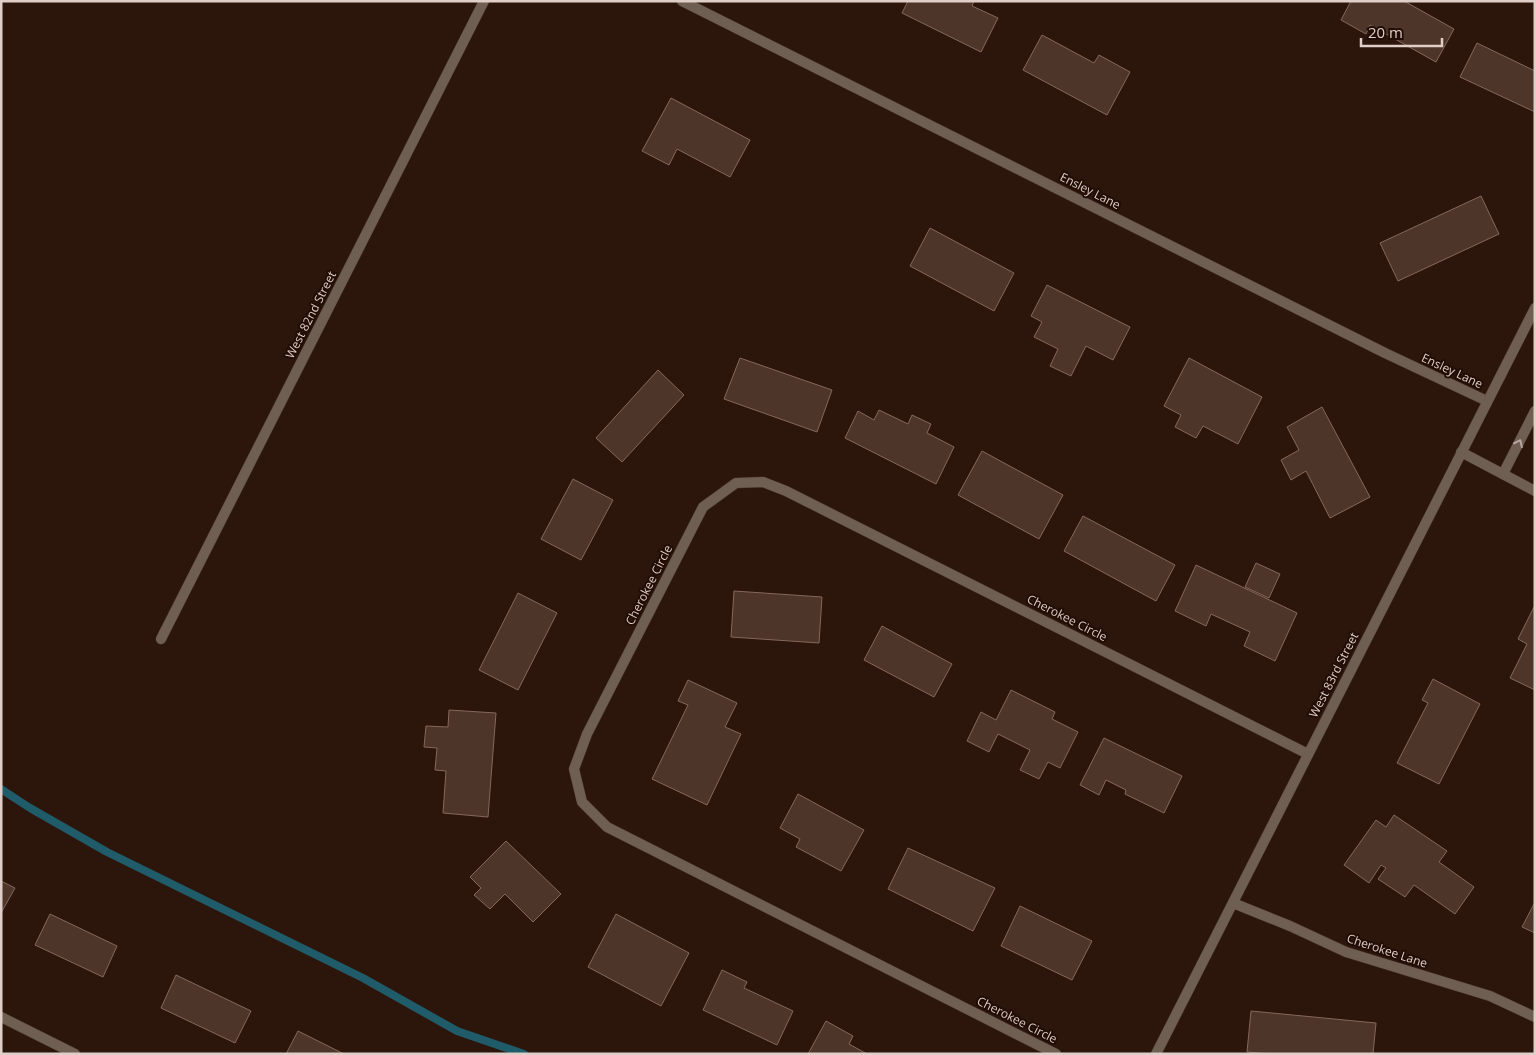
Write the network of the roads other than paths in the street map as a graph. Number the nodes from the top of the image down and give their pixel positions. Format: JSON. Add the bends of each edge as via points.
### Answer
{"nodes":[{"id":1,"x":484,"y":1,"type":"edge"},
{"id":2,"x":682,"y":1,"type":"edge"},
{"id":3,"x":1535,"y":308,"type":"edge"},
{"id":4,"x":1487,"y":401,"type":"junction"},
{"id":5,"x":1535,"y":411,"type":"edge"},
{"id":6,"x":1461,"y":452,"type":"junction"},
{"id":7,"x":1503,"y":474,"type":"junction"},
{"id":8,"x":1535,"y":491,"type":"edge"},
{"id":9,"x":161,"y":640,"type":"dead end"},
{"id":10,"x":1308,"y":754,"type":"junction"},
{"id":11,"x":1233,"y":903,"type":"junction"},
{"id":12,"x":1,"y":1017,"type":"edge"},
{"id":13,"x":1535,"y":1017,"type":"edge"},
{"id":14,"x":75,"y":1054,"type":"edge"},
{"id":15,"x":1056,"y":1054,"type":"edge"},
{"id":16,"x":1156,"y":1054,"type":"edge"}],
"edges":[{"from":1,"to":9,"type":"street","name":"West 82nd Street"},
{"from":2,"to":4,"type":"street","name":"Ensley Lane"},
{"from":3,"to":4,"type":"street","name":"West 83rd Street"},
{"from":4,"to":6,"type":"street","name":"West 83rd Street"},
{"from":7,"to":5,"type":"street","one_way":true},
{"from":6,"to":7,"type":"street"},
{"from":6,"to":10,"type":"street","name":"West 83rd Street"},
{"from":7,"to":8,"type":"street"},
{"from":10,"to":11,"type":"street","name":"West 83rd Street"},
{"from":10,"to":15,"type":"street","name":"Cherokee Circle","via":[[778,488],[763,482],[736,483],[703,507],[587,734],[574,769],[582,802],[607,827]]},
{"from":11,"to":13,"type":"street","name":"Cherokee Lane","via":[[1346,952],[1490,996]]},
{"from":11,"to":16,"type":"street","name":"West 83rd Street"},
{"from":12,"to":14,"type":"street"}]}
